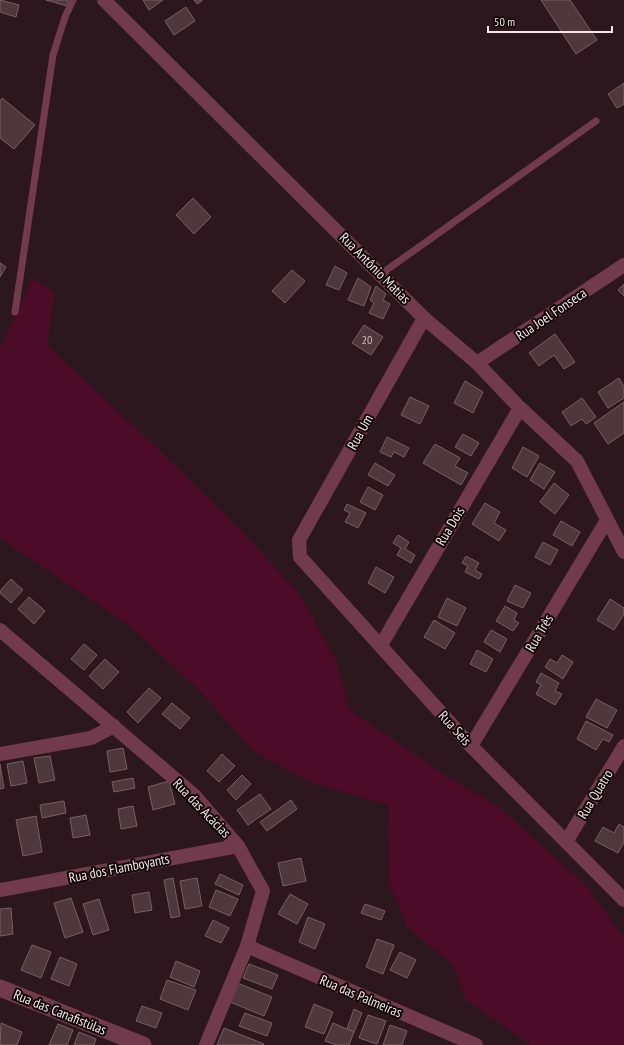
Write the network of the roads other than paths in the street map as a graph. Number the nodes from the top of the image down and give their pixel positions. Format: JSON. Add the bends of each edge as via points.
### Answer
{"nodes":[{"id":1,"x":72,"y":0,"type":"edge"},
{"id":2,"x":107,"y":1,"type":"edge"},
{"id":3,"x":596,"y":121,"type":"dead end"},
{"id":4,"x":624,"y":265,"type":"edge"},
{"id":5,"x":381,"y":274,"type":"junction"},
{"id":6,"x":15,"y":312,"type":"dead end"},
{"id":7,"x":424,"y":318,"type":"junction"},
{"id":8,"x":478,"y":363,"type":"junction"},
{"id":9,"x":520,"y":408,"type":"junction"},
{"id":10,"x":607,"y":520,"type":"junction"},
{"id":11,"x":299,"y":548,"type":"joint"},
{"id":12,"x":623,"y":550,"type":"edge"},
{"id":13,"x":0,"y":630,"type":"edge"},
{"id":14,"x":381,"y":645,"type":"junction"},
{"id":15,"x":114,"y":726,"type":"junction"},
{"id":16,"x":471,"y":746,"type":"junction"},
{"id":17,"x":624,"y":746,"type":"edge"},
{"id":18,"x":0,"y":754,"type":"edge"},
{"id":19,"x":566,"y":842,"type":"junction"},
{"id":20,"x":238,"y":846,"type":"junction"},
{"id":21,"x":0,"y":890,"type":"edge"},
{"id":22,"x":624,"y":900,"type":"edge"},
{"id":23,"x":247,"y":946,"type":"junction"},
{"id":24,"x":0,"y":988,"type":"edge"},
{"id":25,"x":143,"y":1045,"type":"edge"},
{"id":26,"x":206,"y":1045,"type":"edge"},
{"id":27,"x":476,"y":1045,"type":"edge"}],
"edges":[{"from":1,"to":6,"type":"lane","via":[[53,55]]},
{"from":2,"to":5,"type":"street","name":"Rua Antônio Matias"},
{"from":3,"to":5,"type":"lane"},
{"from":4,"to":8,"type":"street","name":"Rua Joel Fonseca"},
{"from":5,"to":7,"type":"street","name":"Rua Antônio Matias"},
{"from":7,"to":8,"type":"street","name":"Rua Antônio Matias"},
{"from":7,"to":11,"type":"street","name":"Rua Um","via":[[299,540]]},
{"from":8,"to":9,"type":"street","name":"Rua Antônio Matias"},
{"from":9,"to":10,"type":"street","name":"Rua Antônio Matias","via":[[577,461]]},
{"from":9,"to":14,"type":"street","name":"Rua Dois"},
{"from":10,"to":12,"type":"street","name":"Rua Antônio Matias"},
{"from":10,"to":16,"type":"street","name":"Rua Três"},
{"from":11,"to":14,"type":"street","name":"Rua Seis","via":[[300,557]]},
{"from":13,"to":15,"type":"street","name":"Rua das Acácias"},
{"from":14,"to":16,"type":"street","name":"Rua Seis"},
{"from":15,"to":18,"type":"street","via":[[91,738]]},
{"from":15,"to":20,"type":"street","name":"Rua das Acácias","via":[[194,795]]},
{"from":16,"to":19,"type":"street","name":"Rua Seis"},
{"from":17,"to":19,"type":"street","name":"Rua Quatro"},
{"from":19,"to":22,"type":"street","name":"Rua Seis"},
{"from":20,"to":21,"type":"street","name":"Rua dos Flamboyants"},
{"from":20,"to":23,"type":"street","name":"Rua das Acácias","via":[[263,891]]},
{"from":23,"to":26,"type":"street","name":"Rua das Acácias"},
{"from":23,"to":27,"type":"street","name":"Rua das Palmeiras"},
{"from":24,"to":25,"type":"street","name":"Rua das Canafistúlas"}]}
